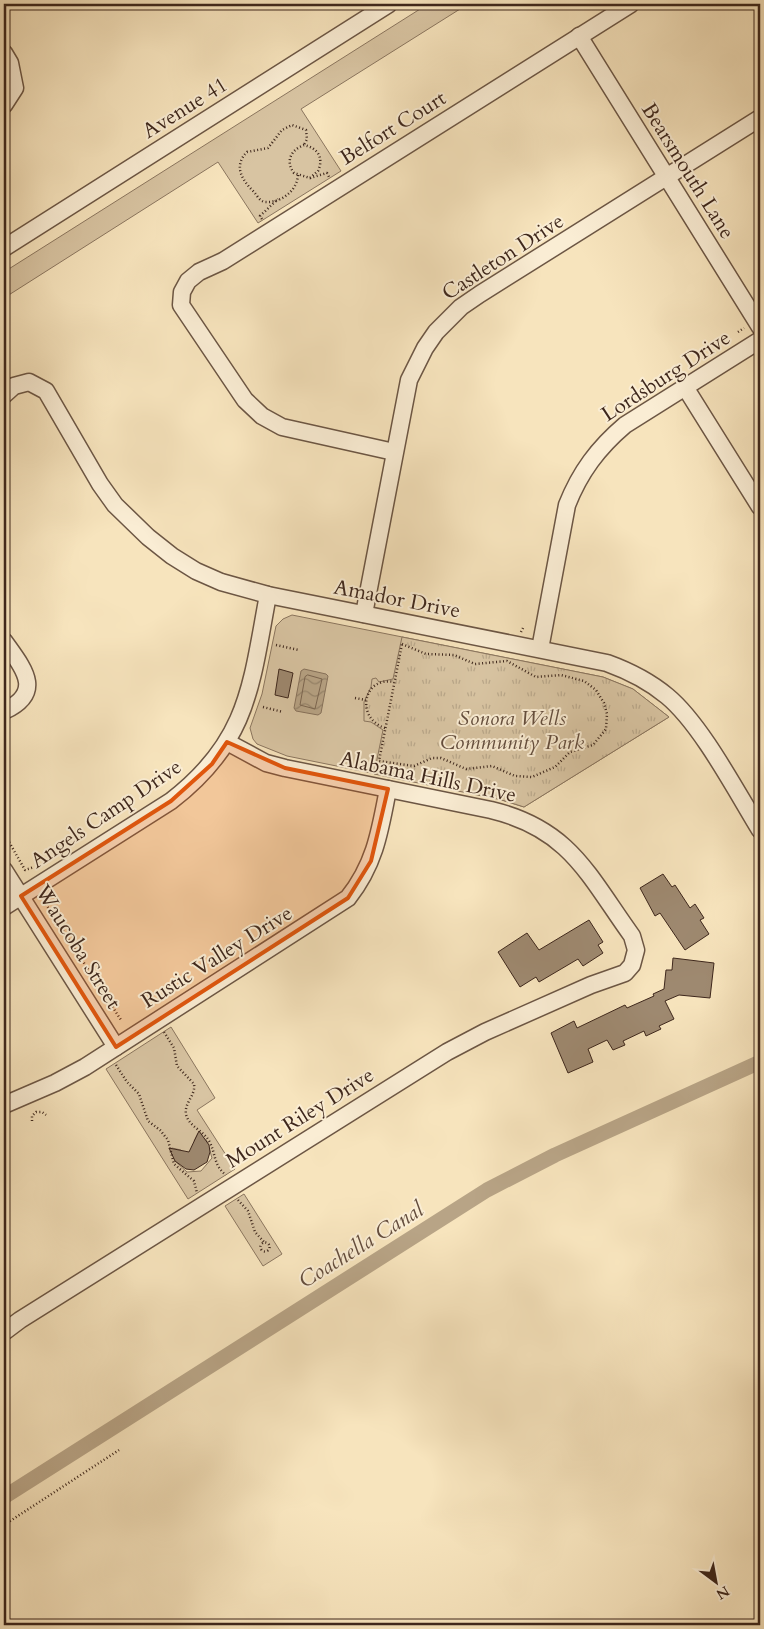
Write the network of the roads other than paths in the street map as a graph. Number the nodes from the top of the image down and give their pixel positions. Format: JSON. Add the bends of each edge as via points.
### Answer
{"nodes":[{"id":1,"x":389,"y":4,"type":"edge"},
{"id":2,"x":631,"y":4,"type":"edge"},
{"id":3,"x":579,"y":36,"type":"junction"},
{"id":4,"x":4,"y":53,"type":"edge"},
{"id":5,"x":4,"y":105,"type":"edge"},
{"id":6,"x":760,"y":118,"type":"edge"},
{"id":7,"x":667,"y":177,"type":"junction"},
{"id":8,"x":4,"y":248,"type":"edge"},
{"id":9,"x":760,"y":327,"type":"edge"},
{"id":10,"x":760,"y":340,"type":"edge"},
{"id":11,"x":685,"y":387,"type":"junction"},
{"id":12,"x":4,"y":395,"type":"edge"},
{"id":13,"x":394,"y":452,"type":"junction"},
{"id":14,"x":760,"y":507,"type":"edge"},
{"id":15,"x":268,"y":595,"type":"junction"},
{"id":16,"x":364,"y":614,"type":"junction"},
{"id":17,"x":4,"y":642,"type":"edge"},
{"id":18,"x":540,"y":649,"type":"junction"},
{"id":19,"x":4,"y":711,"type":"edge"},
{"id":20,"x":227,"y":742,"type":"junction"},
{"id":21,"x":388,"y":789,"type":"junction"},
{"id":22,"x":760,"y":830,"type":"edge"},
{"id":23,"x":4,"y":870,"type":"edge"},
{"id":24,"x":21,"y":896,"type":"junction"},
{"id":25,"x":4,"y":907,"type":"edge"},
{"id":26,"x":632,"y":965,"type":"joint"},
{"id":27,"x":116,"y":1055,"type":"junction"},
{"id":28,"x":4,"y":1105,"type":"edge"},
{"id":29,"x":4,"y":1332,"type":"edge"}],
"edges":[{"from":1,"to":8,"type":"street","name":"Avenue 41"},
{"from":2,"to":3,"type":"street","name":"Belfort Court"},
{"from":3,"to":7,"type":"street","name":"Bearsmouth Lane"},
{"from":3,"to":13,"type":"street","name":"Belfort Court","via":[[223,261],[199,272],[188,281],[182,292],[181,305],[188,317],[245,400],[262,416],[282,428]]},
{"from":4,"to":5,"type":"street","via":[[16,88]]},
{"from":6,"to":7,"type":"street","name":"Castleton Drive"},
{"from":7,"to":9,"type":"street","name":"Bearsmouth Lane"},
{"from":7,"to":13,"type":"street","name":"Castleton Drive","via":[[480,294],[448,318],[425,348],[409,380]]},
{"from":10,"to":11,"type":"street","name":"Lordsburg Drive"},
{"from":11,"to":14,"type":"street"},
{"from":11,"to":18,"type":"street","name":"Lordsburg Drive","via":[[606,441],[576,483],[567,505]]},
{"from":12,"to":15,"type":"street","name":"Amador Drive","via":[[14,386],[29,382],[38,385],[52,399],[66,428],[110,498],[148,537],[196,571],[221,582]]},
{"from":13,"to":16,"type":"street","name":"Castleton Drive"},
{"from":15,"to":16,"type":"street","name":"Amador Drive"},
{"from":15,"to":20,"type":"street","name":"Angels Camp Drive","via":[[252,678],[241,714]]},
{"from":16,"to":18,"type":"street","name":"Amador Drive"},
{"from":17,"to":19,"type":"street","via":[[22,667],[28,688],[23,698]]},
{"from":18,"to":22,"type":"street","name":"Amador Drive","via":[[607,663],[631,672],[668,697],[697,730]]},
{"from":20,"to":21,"type":"street","name":"Alabama Hills Drive","via":[[266,763]]},
{"from":20,"to":24,"type":"street","name":"Angels Camp Drive","via":[[212,764],[170,801]]},
{"from":21,"to":26,"type":"street","name":"Alabama Hills Drive","via":[[514,815],[540,827],[578,858],[632,936],[636,950]]},
{"from":21,"to":27,"type":"street","name":"Rustic Valley Drive","via":[[371,861],[362,881],[348,898]]},
{"from":23,"to":24,"type":"street","name":"Waucoba Street"},
{"from":24,"to":25,"type":"street","name":"Angels Camp Drive"},
{"from":24,"to":27,"type":"street","name":"Waucoba Street"},
{"from":26,"to":29,"type":"street","name":"Mount Riley Drive","via":[[620,976],[590,985],[485,1032],[414,1071]]},
{"from":27,"to":28,"type":"street","name":"Rustic Valley Drive"}]}
